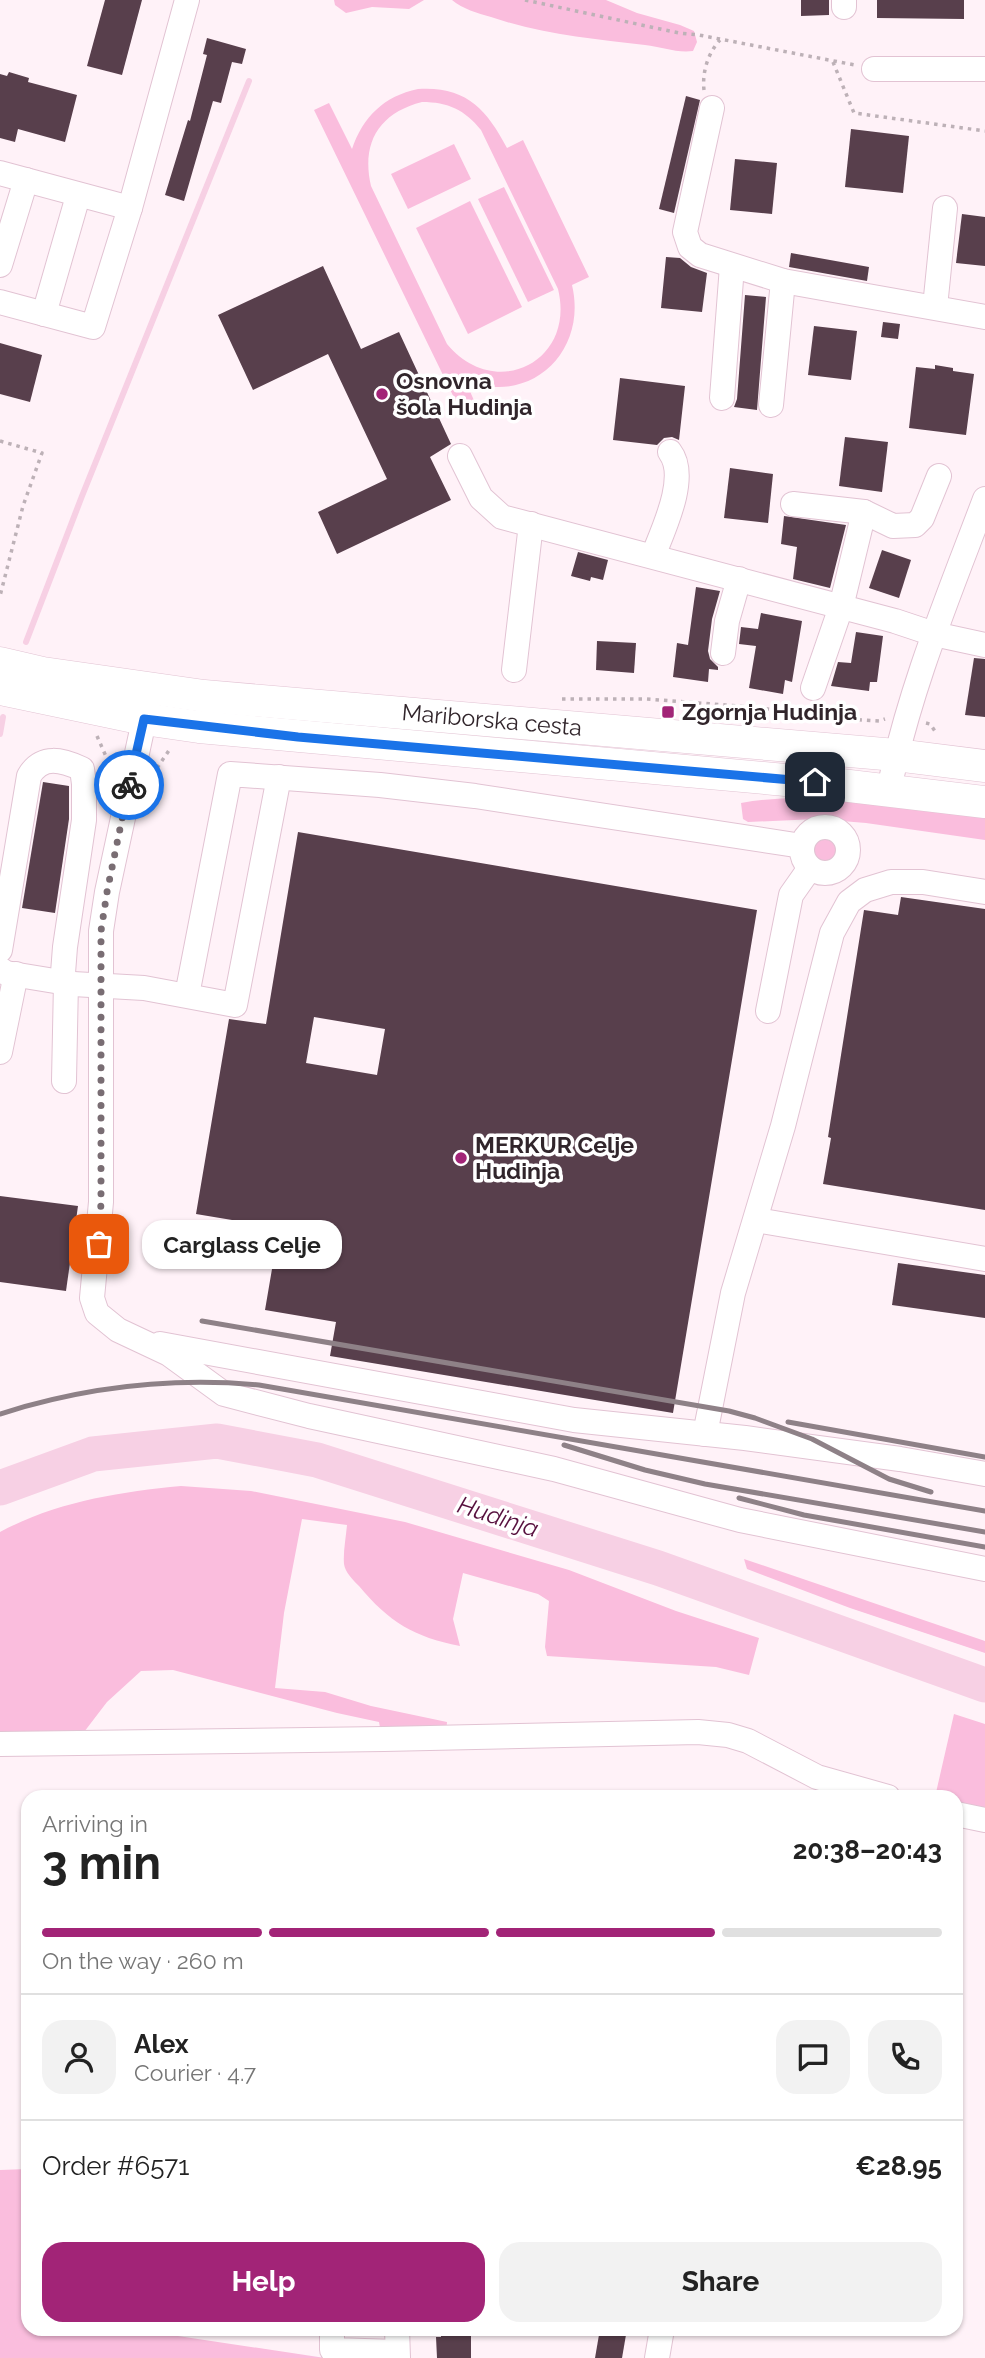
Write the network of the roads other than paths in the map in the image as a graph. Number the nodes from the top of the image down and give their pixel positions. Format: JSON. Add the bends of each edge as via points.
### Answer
{"nodes":[{"id":1,"x":187,"y":0,"type":"edge"},
{"id":2,"x":874,"y":69,"type":"road end"},
{"id":3,"x":985,"y":69,"type":"edge"},
{"id":4,"x":712,"y":108,"type":"road end"},
{"id":5,"x":0,"y":173,"type":"edge"},
{"id":6,"x":26,"y":180,"type":"junction"},
{"id":7,"x":78,"y":196,"type":"junction"},
{"id":8,"x":130,"y":208,"type":"junction"},
{"id":9,"x":945,"y":208,"type":"dead end"},
{"id":10,"x":0,"y":265,"type":"edge"},
{"id":11,"x":732,"y":266,"type":"junction"},
{"id":12,"x":783,"y":281,"type":"junction"},
{"id":13,"x":0,"y":302,"type":"edge"},
{"id":14,"x":935,"y":307,"type":"junction"},
{"id":15,"x":44,"y":314,"type":"junction"},
{"id":16,"x":985,"y":317,"type":"edge"},
{"id":17,"x":722,"y":398,"type":"dead end"},
{"id":18,"x":771,"y":405,"type":"dead end"},
{"id":19,"x":670,"y":452,"type":"dead end"},
{"id":20,"x":460,"y":456,"type":"dead end"},
{"id":21,"x":939,"y":476,"type":"dead end"},
{"id":22,"x":985,"y":499,"type":"edge"},
{"id":23,"x":793,"y":504,"type":"dead end"},
{"id":24,"x":864,"y":512,"type":"junction"},
{"id":25,"x":531,"y":524,"type":"junction"},
{"id":26,"x":653,"y":556,"type":"junction"},
{"id":27,"x":738,"y":579,"type":"junction"},
{"id":28,"x":841,"y":607,"type":"junction"},
{"id":29,"x":934,"y":634,"type":"junction"},
{"id":30,"x":985,"y":645,"type":"edge"},
{"id":31,"x":723,"y":653,"type":"dead end"},
{"id":32,"x":0,"y":663,"type":"edge"},
{"id":33,"x":514,"y":670,"type":"dead end"},
{"id":34,"x":813,"y":688,"type":"dead end"},
{"id":35,"x":0,"y":689,"type":"edge"},
{"id":36,"x":147,"y":704,"type":"junction"},
{"id":37,"x":896,"y":755,"type":"junction"},
{"id":38,"x":985,"y":766,"type":"edge"},
{"id":39,"x":279,"y":777,"type":"junction"},
{"id":40,"x":889,"y":790,"type":"junction"},
{"id":41,"x":985,"y":802,"type":"edge"},
{"id":42,"x":985,"y":892,"type":"edge"},
{"id":43,"x":5,"y":966,"type":"edge"},
{"id":44,"x":66,"y":982,"type":"junction"},
{"id":45,"x":102,"y":987,"type":"junction"},
{"id":46,"x":187,"y":995,"type":"junction"},
{"id":47,"x":768,"y":1011,"type":"dead end"},
{"id":48,"x":0,"y":1052,"type":"edge"},
{"id":49,"x":64,"y":1081,"type":"dead end"},
{"id":50,"x":755,"y":1220,"type":"junction"},
{"id":51,"x":985,"y":1259,"type":"edge"},
{"id":52,"x":142,"y":1341,"type":"junction"},
{"id":53,"x":705,"y":1434,"type":"junction"},
{"id":54,"x":985,"y":1474,"type":"edge"},
{"id":55,"x":985,"y":1569,"type":"edge"},
{"id":56,"x":0,"y":1744,"type":"edge"},
{"id":57,"x":863,"y":1790,"type":"edge"},
{"id":58,"x":963,"y":1815,"type":"edge"},
{"id":59,"x":985,"y":1820,"type":"edge"},
{"id":60,"x":332,"y":2336,"type":"edge"},
{"id":61,"x":661,"y":2336,"type":"edge"},
{"id":62,"x":398,"y":2347,"type":"edge"},
{"id":63,"x":657,"y":2358,"type":"edge"}],
"edges":[{"from":1,"to":8,"type":"street"},
{"from":2,"to":3,"type":"street"},
{"from":4,"to":11,"type":"street","via":[[685,232],[690,247]]},
{"from":5,"to":6,"type":"street"},
{"from":6,"to":7,"type":"street"},
{"from":6,"to":10,"type":"street"},
{"from":7,"to":8,"type":"street"},
{"from":7,"to":15,"type":"street"},
{"from":8,"to":15,"type":"street","via":[[93,327]]},
{"from":9,"to":14,"type":"street"},
{"from":11,"to":12,"type":"street"},
{"from":11,"to":17,"type":"street"},
{"from":12,"to":14,"type":"street"},
{"from":12,"to":18,"type":"street"},
{"from":13,"to":15,"type":"street"},
{"from":14,"to":16,"type":"street"},
{"from":19,"to":26,"type":"street","via":[[675,458],[676,484]]},
{"from":20,"to":25,"type":"street","via":[[481,498],[502,517]]},
{"from":21,"to":24,"type":"street","via":[[922,518],[915,524],[893,526]]},
{"from":22,"to":29,"type":"street"},
{"from":23,"to":24,"type":"street"},
{"from":24,"to":28,"type":"street"},
{"from":25,"to":26,"type":"street"},
{"from":25,"to":33,"type":"street"},
{"from":26,"to":27,"type":"street"},
{"from":27,"to":28,"type":"street"},
{"from":27,"to":31,"type":"street"},
{"from":28,"to":29,"type":"street"},
{"from":28,"to":34,"type":"street"},
{"from":29,"to":30,"type":"street"},
{"from":29,"to":37,"type":"street"},
{"from":32,"to":36,"type":"main road","name":"Mariborska cesta"},
{"from":35,"to":36,"type":"main road","name":"Mariborska cesta"},
{"from":36,"to":37,"type":"main road","name":"Mariborska cesta"},
{"from":36,"to":40,"type":"main road","name":"Mariborska cesta","via":[[298,737]]},
{"from":36,"to":45,"type":"street","via":[[107,892],[101,931]]},
{"from":37,"to":38,"type":"main road","name":"Mariborska cesta"},
{"from":37,"to":40,"type":"street"},
{"from":39,"to":46,"type":"street","via":[[230,774]]},
{"from":39,"to":46,"type":"street","via":[[235,1005]]},
{"from":39,"to":47,"type":"street","via":[[559,807],[806,857],[791,895]]},
{"from":40,"to":41,"type":"main road","name":"Mariborska cesta"},
{"from":42,"to":50,"type":"street","via":[[891,882],[865,890],[849,902],[832,933]]},
{"from":43,"to":44,"type":"street"},
{"from":43,"to":44,"type":"street","via":[[29,776],[47,760],[70,764],[82,769],[84,820],[65,947]]},
{"from":43,"to":48,"type":"street"},
{"from":44,"to":45,"type":"street"},
{"from":44,"to":49,"type":"street"},
{"from":45,"to":46,"type":"street"},
{"from":45,"to":52,"type":"street","via":[[101,1202],[92,1298],[97,1313]]},
{"from":50,"to":51,"type":"street"},
{"from":50,"to":53,"type":"street","via":[[733,1293]]},
{"from":52,"to":53,"type":"street","via":[[574,1420]]},
{"from":52,"to":55,"type":"street","via":[[169,1354],[224,1394],[554,1468],[740,1520]]},
{"from":53,"to":54,"type":"street"},
{"from":56,"to":57,"type":"street","via":[[698,1732],[748,1741],[817,1777]]},
{"from":58,"to":59,"type":"street"},
{"from":60,"to":62,"type":"street","via":[[332,2350]]},
{"from":61,"to":63,"type":"street"}]}
